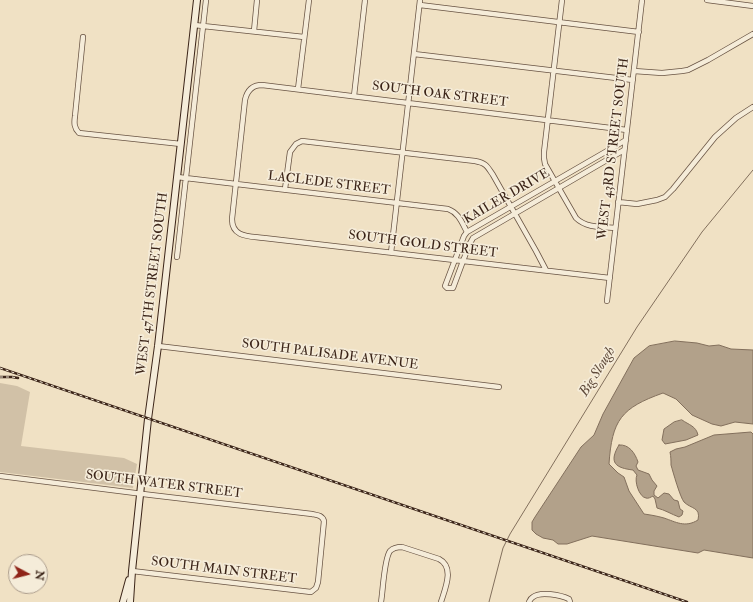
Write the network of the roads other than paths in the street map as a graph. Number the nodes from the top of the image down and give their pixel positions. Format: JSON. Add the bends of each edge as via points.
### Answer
{"nodes":[{"id":1,"x":197,"y":0,"type":"edge"},
{"id":2,"x":206,"y":0,"type":"edge"},
{"id":3,"x":257,"y":0,"type":"edge"},
{"id":4,"x":309,"y":0,"type":"edge"},
{"id":5,"x":365,"y":0,"type":"edge"},
{"id":6,"x":562,"y":0,"type":"edge"},
{"id":7,"x":642,"y":0,"type":"edge"},
{"id":8,"x":707,"y":0,"type":"edge"},
{"id":9,"x":420,"y":3,"type":"edge"},
{"id":10,"x":753,"y":6,"type":"edge"},
{"id":11,"x":560,"y":22,"type":"junction"},
{"id":12,"x":194,"y":25,"type":"junction"},
{"id":13,"x":203,"y":26,"type":"junction"},
{"id":14,"x":254,"y":31,"type":"junction"},
{"id":15,"x":639,"y":32,"type":"junction"},
{"id":16,"x":753,"y":34,"type":"edge"},
{"id":17,"x":83,"y":37,"type":"dead end"},
{"id":18,"x":304,"y":37,"type":"junction"},
{"id":19,"x":414,"y":54,"type":"junction"},
{"id":20,"x":634,"y":70,"type":"junction"},
{"id":21,"x":554,"y":71,"type":"junction"},
{"id":22,"x":633,"y":80,"type":"junction"},
{"id":23,"x":298,"y":89,"type":"junction"},
{"id":24,"x":354,"y":96,"type":"junction"},
{"id":25,"x":408,"y":102,"type":"junction"},
{"id":26,"x":753,"y":107,"type":"edge"},
{"id":27,"x":548,"y":119,"type":"junction"},
{"id":28,"x":627,"y":130,"type":"junction"},
{"id":29,"x":626,"y":140,"type":"junction"},
{"id":30,"x":181,"y":144,"type":"junction"},
{"id":31,"x":624,"y":150,"type":"junction"},
{"id":32,"x":403,"y":153,"type":"junction"},
{"id":33,"x":177,"y":177,"type":"junction"},
{"id":34,"x":186,"y":178,"type":"junction"},
{"id":35,"x":555,"y":181,"type":"junction"},
{"id":36,"x":236,"y":184,"type":"junction"},
{"id":37,"x":559,"y":188,"type":"junction"},
{"id":38,"x":285,"y":190,"type":"junction"},
{"id":39,"x":618,"y":202,"type":"junction"},
{"id":40,"x":397,"y":203,"type":"junction"},
{"id":41,"x":511,"y":207,"type":"junction"},
{"id":42,"x":515,"y":214,"type":"junction"},
{"id":43,"x":616,"y":228,"type":"junction"},
{"id":44,"x":467,"y":232,"type":"junction"},
{"id":45,"x":391,"y":253,"type":"junction"},
{"id":46,"x":177,"y":257,"type":"dead end"},
{"id":47,"x":455,"y":260,"type":"junction"},
{"id":48,"x":463,"y":261,"type":"junction"},
{"id":49,"x":546,"y":270,"type":"junction"},
{"id":50,"x":610,"y":278,"type":"junction"},
{"id":51,"x":607,"y":301,"type":"dead end"},
{"id":52,"x":158,"y":346,"type":"junction"},
{"id":53,"x":499,"y":386,"type":"dead end"},
{"id":54,"x":0,"y":476,"type":"edge"},
{"id":55,"x":140,"y":494,"type":"junction"},
{"id":56,"x":132,"y":571,"type":"junction"},
{"id":57,"x":313,"y":591,"type":"joint"},
{"id":58,"x":530,"y":600,"type":"edge"},
{"id":59,"x":123,"y":602,"type":"edge"},
{"id":60,"x":130,"y":602,"type":"edge"},
{"id":61,"x":382,"y":602,"type":"edge"},
{"id":62,"x":441,"y":602,"type":"edge"},
{"id":63,"x":570,"y":602,"type":"edge"}],
"edges":[{"from":1,"to":12,"type":"street","name":"WEST 47TH STREET SOUTH"},
{"from":2,"to":13,"type":"street"},
{"from":3,"to":14,"type":"street"},
{"from":4,"to":18,"type":"street"},
{"from":5,"to":24,"type":"street"},
{"from":6,"to":11,"type":"street"},
{"from":7,"to":15,"type":"street","name":"WEST 43RD STREET SOUTH"},
{"from":8,"to":10,"type":"street"},
{"from":9,"to":11,"type":"street"},
{"from":9,"to":19,"type":"street"},
{"from":11,"to":15,"type":"street"},
{"from":11,"to":21,"type":"street"},
{"from":12,"to":13,"type":"street"},
{"from":12,"to":30,"type":"street","name":"WEST 47TH STREET SOUTH"},
{"from":13,"to":14,"type":"street"},
{"from":13,"to":34,"type":"street"},
{"from":14,"to":18,"type":"street"},
{"from":15,"to":20,"type":"street","name":"WEST 43RD STREET SOUTH"},
{"from":16,"to":20,"type":"street","via":[[688,70]]},
{"from":17,"to":30,"type":"street","via":[[74,116],[76,130],[79,133]]},
{"from":18,"to":23,"type":"street"},
{"from":19,"to":21,"type":"street"},
{"from":19,"to":25,"type":"street"},
{"from":20,"to":22,"type":"street","name":"WEST 43RD STREET SOUTH"},
{"from":21,"to":22,"type":"street"},
{"from":21,"to":27,"type":"street"},
{"from":22,"to":28,"type":"street","name":"WEST 43RD STREET SOUTH"},
{"from":23,"to":24,"type":"street","name":"SOUTH OAK STREET"},
{"from":23,"to":36,"type":"street","name":"SOUTH OAK STREET","via":[[258,85],[246,95]]},
{"from":24,"to":25,"type":"street","name":"SOUTH OAK STREET"},
{"from":25,"to":27,"type":"street","name":"SOUTH OAK STREET"},
{"from":25,"to":32,"type":"street"},
{"from":26,"to":39,"type":"street","via":[[736,118],[715,138],[665,197],[637,204]]},
{"from":27,"to":28,"type":"street","name":"SOUTH OAK STREET"},
{"from":27,"to":35,"type":"street","via":[[544,158]]},
{"from":28,"to":29,"type":"street","name":"WEST 43RD STREET SOUTH"},
{"from":29,"to":31,"type":"street","name":"WEST 43RD STREET SOUTH"},
{"from":29,"to":35,"type":"street","name":"KAILER DRIVE"},
{"from":30,"to":33,"type":"street","name":"WEST 47TH STREET SOUTH"},
{"from":31,"to":37,"type":"street","name":"KAILER DRIVE"},
{"from":31,"to":39,"type":"street","name":"WEST 43RD STREET SOUTH"},
{"from":32,"to":38,"type":"street","via":[[300,142],[293,146],[290,152]]},
{"from":32,"to":40,"type":"street"},
{"from":32,"to":41,"type":"street","via":[[483,163],[489,168]]},
{"from":33,"to":34,"type":"street","name":"LACLEDE STREET"},
{"from":33,"to":52,"type":"street","name":"WEST 47TH STREET SOUTH"},
{"from":34,"to":36,"type":"street","name":"LACLEDE STREET"},
{"from":34,"to":46,"type":"street"},
{"from":35,"to":37,"type":"street"},
{"from":35,"to":41,"type":"street","name":"KAILER DRIVE"},
{"from":36,"to":38,"type":"street","name":"LACLEDE STREET"},
{"from":36,"to":45,"type":"street","name":"SOUTH GOLD STREET","via":[[232,224],[236,231],[245,235]]},
{"from":37,"to":42,"type":"street","name":"KAILER DRIVE"},
{"from":37,"to":43,"type":"street","via":[[579,222]]},
{"from":38,"to":40,"type":"street","name":"LACLEDE STREET"},
{"from":39,"to":43,"type":"street","name":"WEST 43RD STREET SOUTH"},
{"from":40,"to":44,"type":"street","name":"LACLEDE STREET","via":[[450,210],[458,215]]},
{"from":40,"to":45,"type":"street"},
{"from":41,"to":42,"type":"street"},
{"from":41,"to":44,"type":"street","name":"KAILER DRIVE"},
{"from":42,"to":48,"type":"street","name":"KAILER DRIVE","via":[[473,238]]},
{"from":42,"to":49,"type":"street"},
{"from":43,"to":50,"type":"street","name":"WEST 43RD STREET SOUTH"},
{"from":44,"to":47,"type":"street","name":"KAILER DRIVE"},
{"from":45,"to":47,"type":"street","name":"SOUTH GOLD STREET"},
{"from":47,"to":48,"type":"street","name":"SOUTH GOLD STREET"},
{"from":47,"to":48,"type":"street","name":"KAILER DRIVE","via":[[445,286],[447,288],[453,288]]},
{"from":48,"to":49,"type":"street","name":"SOUTH GOLD STREET"},
{"from":49,"to":50,"type":"street","name":"SOUTH GOLD STREET"},
{"from":50,"to":51,"type":"street","name":"WEST 43RD STREET SOUTH"},
{"from":52,"to":53,"type":"street","name":"SOUTH PALISADE AVENUE"},
{"from":52,"to":55,"type":"street","name":"WEST 47TH STREET SOUTH"},
{"from":54,"to":55,"type":"street","name":"SOUTH WATER STREET"},
{"from":55,"to":56,"type":"street","name":"WEST 47TH STREET SOUTH"},
{"from":55,"to":57,"type":"street","name":"SOUTH WATER STREET","via":[[319,515],[324,518],[324,524],[318,582]]},
{"from":56,"to":57,"type":"street","name":"SOUTH MAIN STREET"},
{"from":56,"to":59,"type":"street"},
{"from":56,"to":60,"type":"street"},
{"from":58,"to":63,"type":"street","via":[[535,595],[548,594],[569,599]]},
{"from":61,"to":62,"type":"street","via":[[389,553],[396,547],[402,547],[441,560],[446,565],[448,571]]}]}
